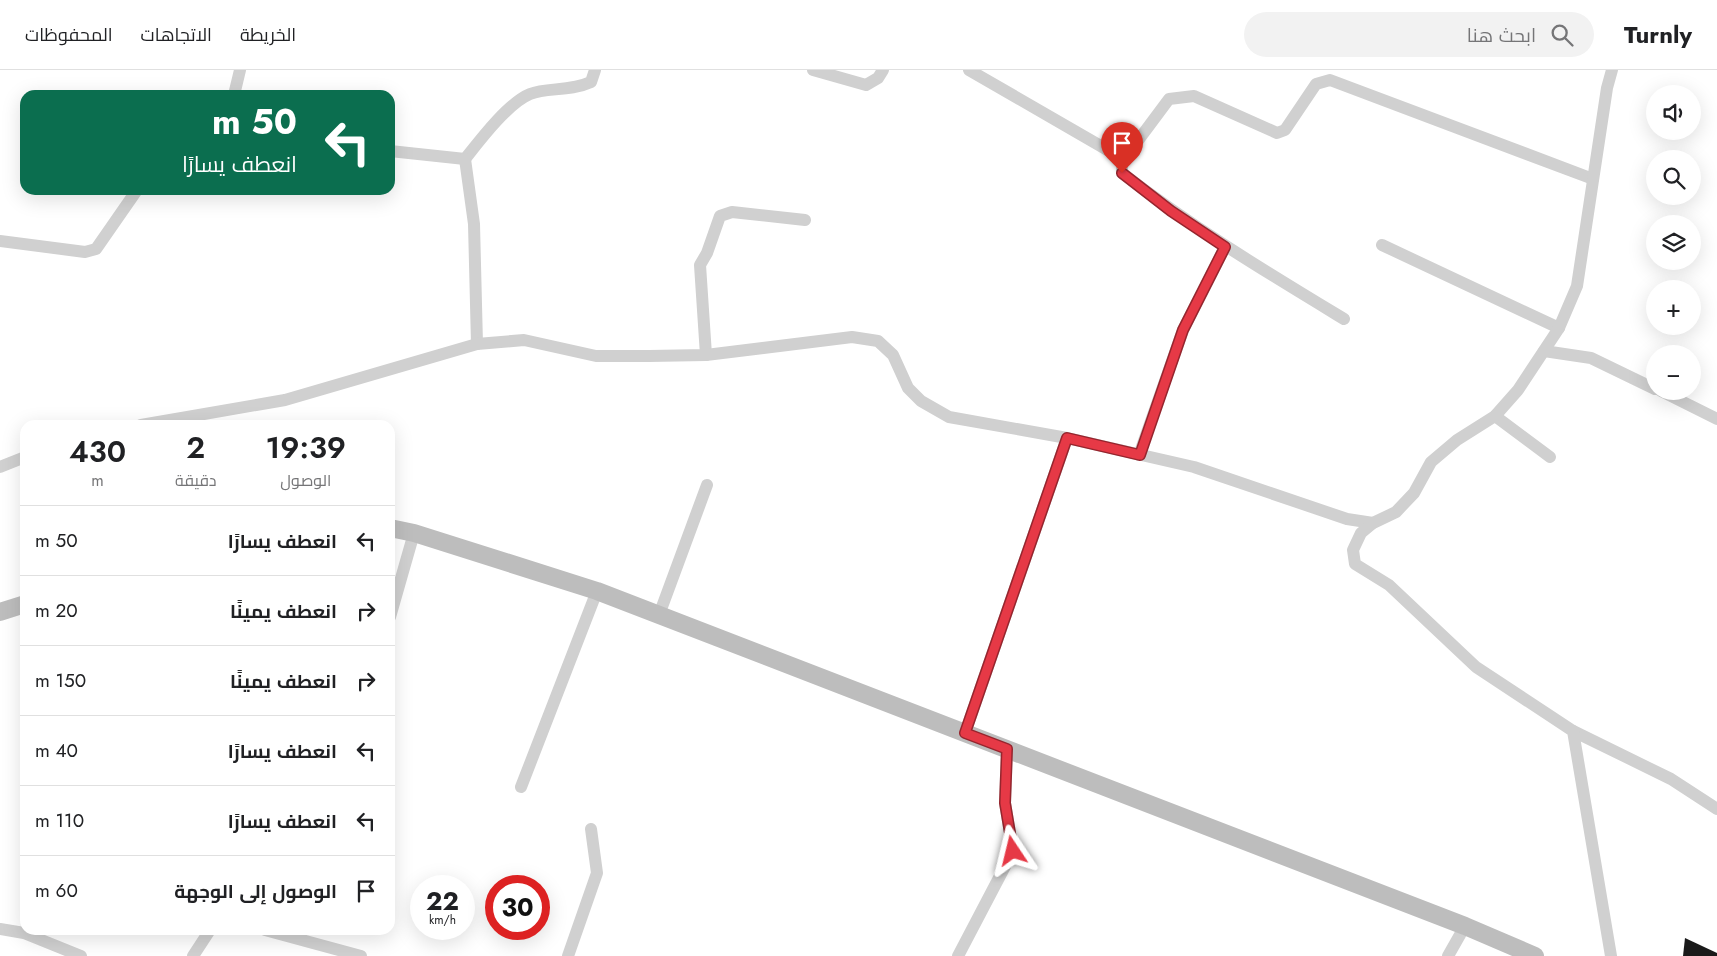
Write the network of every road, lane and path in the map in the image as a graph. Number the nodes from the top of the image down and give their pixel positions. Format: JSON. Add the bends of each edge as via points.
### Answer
{"nodes":[{"id":1,"x":240,"y":70,"type":"edge"},
{"id":2,"x":595,"y":70,"type":"edge"},
{"id":3,"x":813,"y":70,"type":"edge"},
{"id":4,"x":883,"y":70,"type":"edge"},
{"id":5,"x":969,"y":70,"type":"edge"},
{"id":6,"x":1612,"y":70,"type":"edge"},
{"id":7,"x":235,"y":90,"type":"edge"},
{"id":8,"x":395,"y":152,"type":"edge"},
{"id":9,"x":1122,"y":156,"type":"junction"},
{"id":10,"x":465,"y":159,"type":"junction"},
{"id":11,"x":1593,"y":178,"type":"junction"},
{"id":12,"x":134,"y":195,"type":"edge"},
{"id":13,"x":806,"y":220,"type":"dead end"},
{"id":14,"x":0,"y":241,"type":"edge"},
{"id":15,"x":1382,"y":245,"type":"dead end"},
{"id":16,"x":1225,"y":247,"type":"junction"},
{"id":17,"x":1344,"y":319,"type":"dead end"},
{"id":18,"x":1559,"y":328,"type":"junction"},
{"id":19,"x":477,"y":344,"type":"junction"},
{"id":20,"x":1544,"y":351,"type":"junction"},
{"id":21,"x":706,"y":355,"type":"junction"},
{"id":22,"x":1646,"y":384,"type":"edge"},
{"id":23,"x":1682,"y":400,"type":"edge"},
{"id":24,"x":1716,"y":415,"type":"edge"},
{"id":25,"x":1495,"y":416,"type":"junction"},
{"id":26,"x":170,"y":420,"type":"edge"},
{"id":27,"x":1067,"y":438,"type":"junction"},
{"id":28,"x":1140,"y":455,"type":"junction"},
{"id":29,"x":1550,"y":457,"type":"dead end"},
{"id":30,"x":20,"y":459,"type":"edge"},
{"id":31,"x":0,"y":467,"type":"edge"},
{"id":32,"x":707,"y":486,"type":"dead end"},
{"id":33,"x":1373,"y":523,"type":"junction"},
{"id":34,"x":395,"y":529,"type":"edge"},
{"id":35,"x":414,"y":533,"type":"junction"},
{"id":36,"x":597,"y":591,"type":"junction"},
{"id":37,"x":395,"y":600,"type":"edge"},
{"id":38,"x":20,"y":606,"type":"edge"},
{"id":39,"x":0,"y":612,"type":"edge"},
{"id":40,"x":659,"y":615,"type":"junction"},
{"id":41,"x":1572,"y":732,"type":"junction"},
{"id":42,"x":965,"y":733,"type":"junction"},
{"id":43,"x":1007,"y":749,"type":"junction"},
{"id":44,"x":521,"y":787,"type":"dead end"},
{"id":45,"x":1717,"y":809,"type":"edge"},
{"id":46,"x":591,"y":829,"type":"dead end"},
{"id":47,"x":1465,"y":926,"type":"junction"},
{"id":48,"x":0,"y":928,"type":"edge"},
{"id":49,"x":20,"y":932,"type":"edge"},
{"id":50,"x":29,"y":935,"type":"edge"},
{"id":51,"x":207,"y":935,"type":"edge"},
{"id":52,"x":283,"y":935,"type":"edge"},
{"id":53,"x":81,"y":956,"type":"edge"},
{"id":54,"x":193,"y":956,"type":"edge"},
{"id":55,"x":361,"y":956,"type":"edge"},
{"id":56,"x":568,"y":956,"type":"edge"},
{"id":57,"x":958,"y":956,"type":"edge"},
{"id":58,"x":1448,"y":956,"type":"edge"},
{"id":59,"x":1536,"y":956,"type":"edge"},
{"id":60,"x":1611,"y":956,"type":"edge"}],
"edges":[{"from":1,"to":7,"type":"street"},
{"from":2,"to":10,"type":"street","via":[[591,82],[577,88],[531,93],[511,107]]},
{"from":3,"to":4,"type":"street","via":[[866,85],[878,78]]},
{"from":5,"to":9,"type":"street"},
{"from":6,"to":11,"type":"street"},
{"from":8,"to":10,"type":"street"},
{"from":9,"to":11,"type":"street","via":[[1131,150],[1169,99],[1194,96],[1277,133],[1285,130],[1316,84],[1330,80]]},
{"from":9,"to":16,"type":"street","via":[[1122,173]]},
{"from":10,"to":19,"type":"street","via":[[474,224]]},
{"from":11,"to":18,"type":"street","via":[[1577,286]]},
{"from":12,"to":14,"type":"street","via":[[96,249],[85,252]]},
{"from":13,"to":21,"type":"street","via":[[732,212],[720,216],[700,265]]},
{"from":15,"to":18,"type":"street"},
{"from":16,"to":17,"type":"street"},
{"from":16,"to":28,"type":"street","via":[[1183,330]]},
{"from":18,"to":20,"type":"street"},
{"from":19,"to":21,"type":"street","via":[[524,340],[596,356]]},
{"from":19,"to":26,"type":"street","via":[[286,400]]},
{"from":20,"to":22,"type":"street","via":[[1591,358]]},
{"from":20,"to":25,"type":"street","via":[[1518,390]]},
{"from":21,"to":27,"type":"street","via":[[852,337],[878,341],[893,356],[908,388],[921,401],[949,417]]},
{"from":23,"to":24,"type":"street"},
{"from":25,"to":29,"type":"street"},
{"from":25,"to":33,"type":"street","via":[[1456,440],[1431,462],[1414,493],[1396,512]]},
{"from":27,"to":28,"type":"street"},
{"from":27,"to":42,"type":"street"},
{"from":28,"to":33,"type":"street","via":[[1194,467],[1347,519]]},
{"from":30,"to":31,"type":"street"},
{"from":32,"to":40,"type":"street"},
{"from":33,"to":41,"type":"street","via":[[1361,534],[1353,550],[1355,564],[1389,586],[1476,667]]},
{"from":34,"to":35,"type":"street"},
{"from":35,"to":36,"type":"street"},
{"from":35,"to":37,"type":"street"},
{"from":36,"to":40,"type":"street"},
{"from":36,"to":44,"type":"street"},
{"from":38,"to":39,"type":"street"},
{"from":40,"to":42,"type":"street"},
{"from":41,"to":45,"type":"street","via":[[1671,779]]},
{"from":41,"to":60,"type":"street"},
{"from":42,"to":43,"type":"street"},
{"from":43,"to":47,"type":"street"},
{"from":43,"to":57,"type":"street","via":[[1005,803],[1013,851]]},
{"from":46,"to":56,"type":"street","via":[[597,873]]},
{"from":47,"to":58,"type":"street"},
{"from":47,"to":59,"type":"street"},
{"from":48,"to":49,"type":"street"},
{"from":50,"to":53,"type":"street"},
{"from":51,"to":54,"type":"street"},
{"from":52,"to":55,"type":"street"}]}
